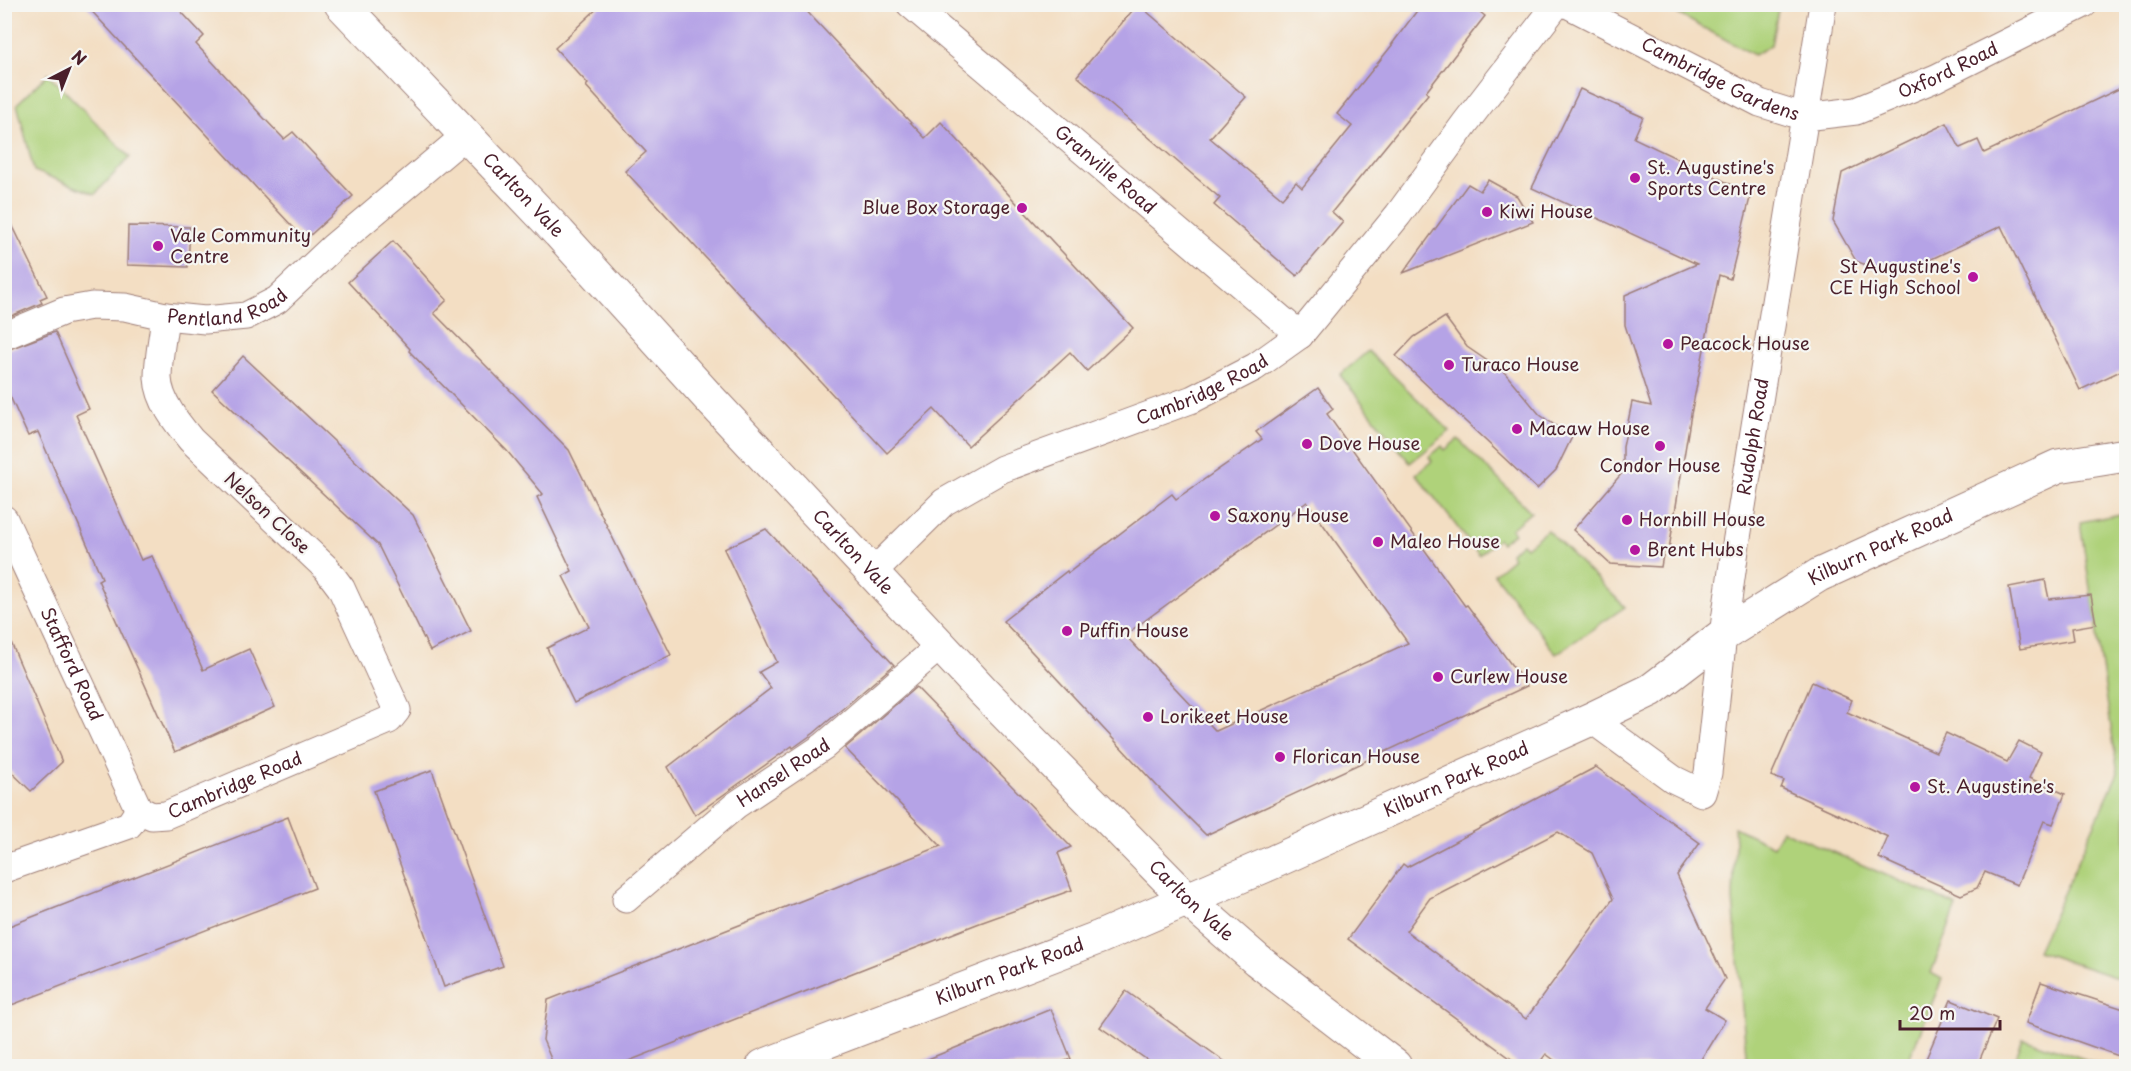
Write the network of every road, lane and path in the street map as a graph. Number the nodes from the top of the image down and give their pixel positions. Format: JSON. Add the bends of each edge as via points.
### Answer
{"nodes":[{"id":1,"x":341,"y":4,"type":"edge"},
{"id":2,"x":910,"y":4,"type":"edge"},
{"id":3,"x":1557,"y":4,"type":"edge"},
{"id":4,"x":1568,"y":4,"type":"edge"},
{"id":5,"x":1823,"y":4,"type":"edge"},
{"id":6,"x":2084,"y":4,"type":"edge"},
{"id":7,"x":1805,"y":117,"type":"junction"},
{"id":8,"x":466,"y":135,"type":"junction"},
{"id":9,"x":165,"y":316,"type":"junction"},
{"id":10,"x":1300,"y":334,"type":"junction"},
{"id":11,"x":4,"y":336,"type":"edge"},
{"id":12,"x":2127,"y":455,"type":"edge"},
{"id":13,"x":4,"y":519,"type":"edge"},
{"id":14,"x":873,"y":572,"type":"junction"},
{"id":15,"x":1723,"y":635,"type":"junction"},
{"id":16,"x":941,"y":645,"type":"junction"},
{"id":17,"x":397,"y":710,"type":"joint"},
{"id":18,"x":1591,"y":719,"type":"junction"},
{"id":19,"x":139,"y":810,"type":"junction"},
{"id":20,"x":4,"y":868,"type":"edge"},
{"id":21,"x":626,"y":899,"type":"dead end"},
{"id":22,"x":1188,"y":900,"type":"junction"},
{"id":23,"x":762,"y":1066,"type":"edge"},
{"id":24,"x":1395,"y":1066,"type":"edge"}],
"edges":[{"from":1,"to":8,"type":"main road","name":"Carlton Vale"},
{"from":2,"to":10,"type":"street","name":"Granville Road"},
{"from":3,"to":10,"type":"street","name":"Cambridge Road","via":[[1398,215]]},
{"from":4,"to":7,"type":"street","name":"Cambridge Gardens","via":[[1760,103]]},
{"from":5,"to":7,"type":"street","name":"Cambridge Gardens"},
{"from":6,"to":7,"type":"street","name":"Oxford Road","via":[[1936,78],[1856,111]]},
{"from":7,"to":15,"type":"street","name":"Rudolph Road"},
{"from":8,"to":9,"type":"street","name":"Pentland Road","via":[[333,247],[277,300],[246,316],[205,320]]},
{"from":8,"to":14,"type":"main road","name":"Carlton Vale"},
{"from":9,"to":11,"type":"street","name":"Pentland Road","via":[[125,307],[92,306],[64,311]]},
{"from":9,"to":17,"type":"street","name":"Nelson Close","via":[[158,379],[163,399],[176,422],[326,568],[341,588]]},
{"from":10,"to":14,"type":"street","name":"Cambridge Road","via":[[1255,368],[1193,399],[1002,469],[944,502]]},
{"from":12,"to":15,"type":"main road","name":"Kilburn Park Road","via":[[2058,466],[1819,574]]},
{"from":13,"to":19,"type":"street","name":"Stafford Road"},
{"from":14,"to":16,"type":"main road","name":"Carlton Vale"},
{"from":15,"to":18,"type":"main road","name":"Kilburn Park Road","via":[[1651,690]]},
{"from":15,"to":18,"type":"street","name":"Rudolph Road","via":[[1708,773],[1702,793],[1673,779]]},
{"from":16,"to":21,"type":"street","name":"Hansel Road","via":[[824,746],[736,805]]},
{"from":16,"to":22,"type":"main road","name":"Carlton Vale"},
{"from":17,"to":19,"type":"street","name":"Cambridge Road","via":[[389,720],[166,815],[152,816]]},
{"from":18,"to":22,"type":"main road","name":"Kilburn Park Road"},
{"from":19,"to":20,"type":"street","name":"Cambridge Road","via":[[129,825]]},
{"from":22,"to":23,"type":"main road","name":"Kilburn Park Road"},
{"from":22,"to":24,"type":"main road","name":"Carlton Vale","via":[[1257,960]]}]}
